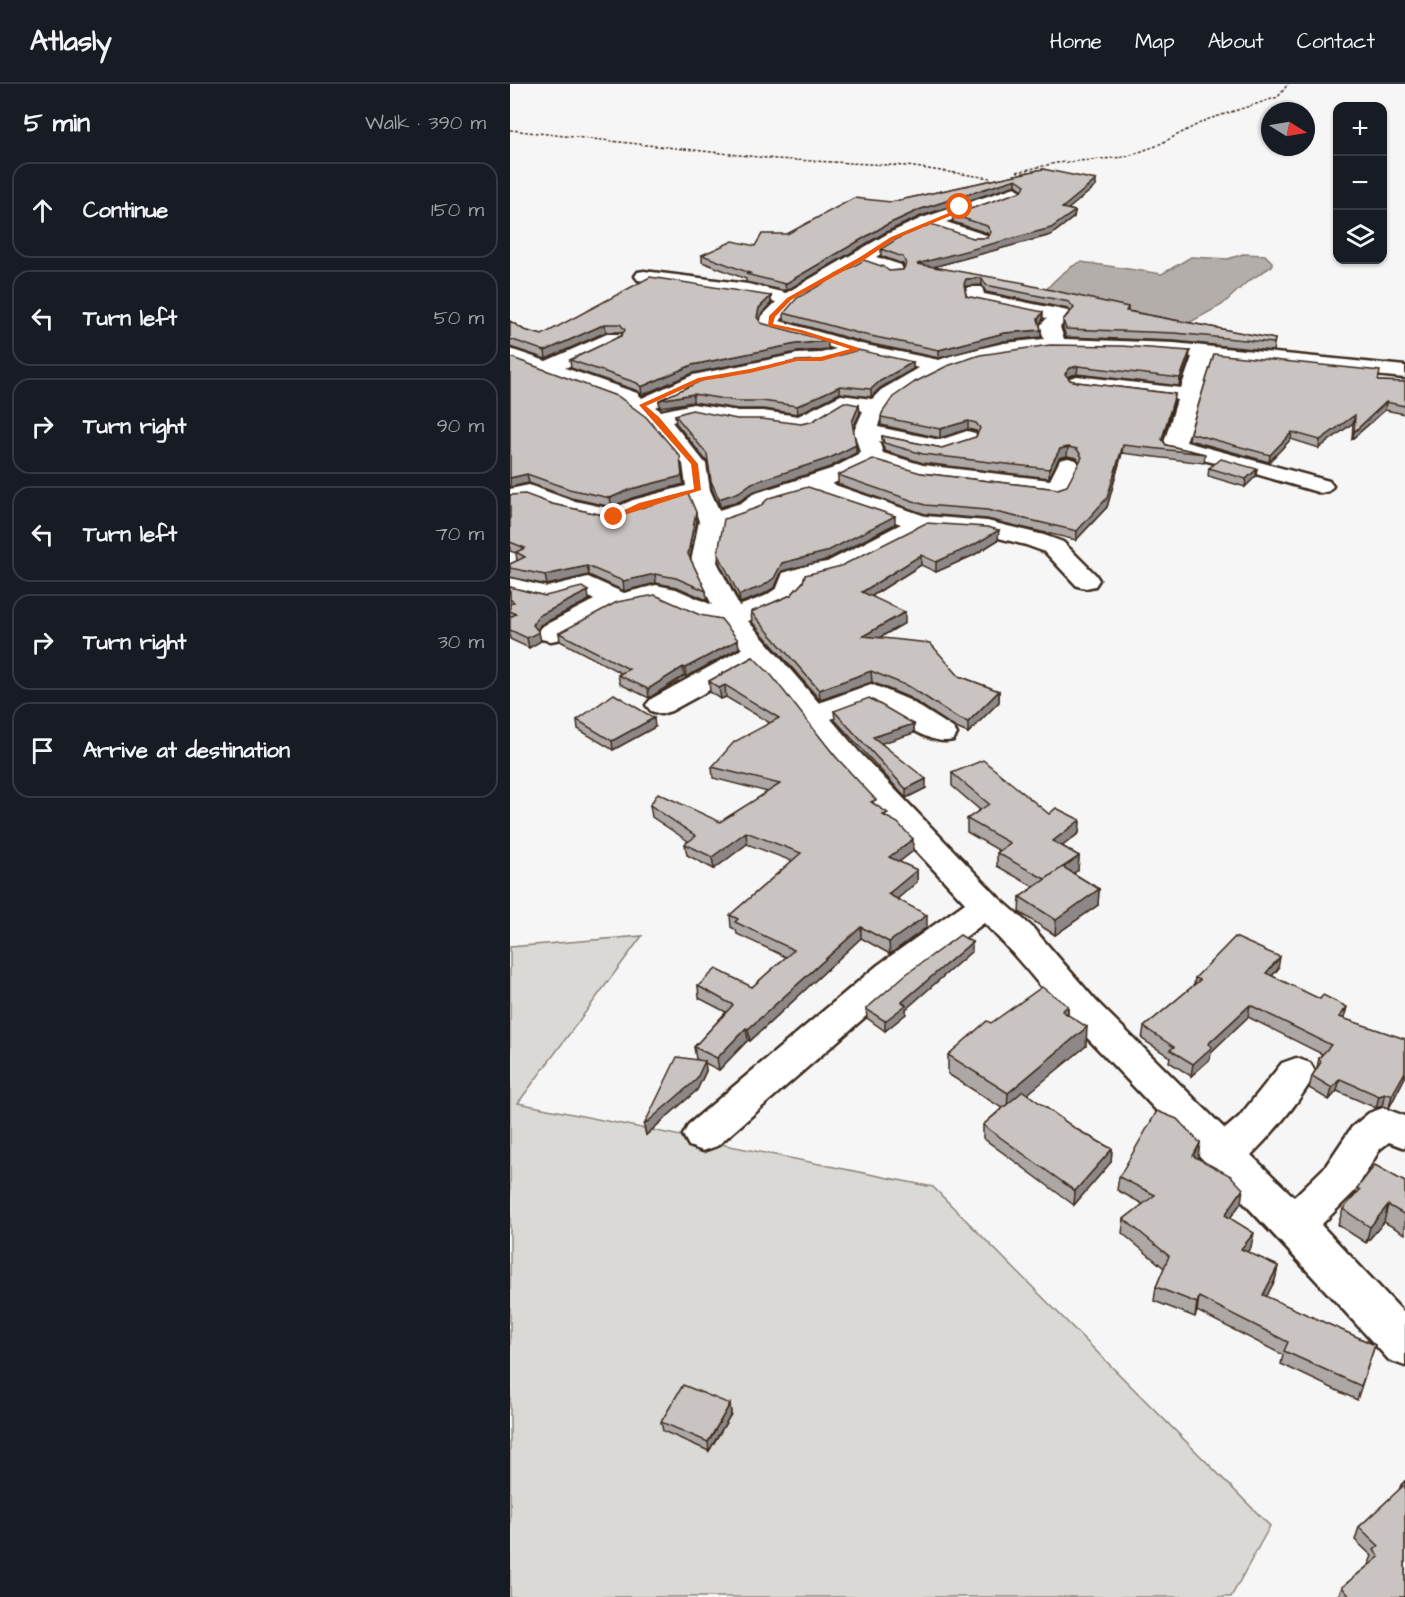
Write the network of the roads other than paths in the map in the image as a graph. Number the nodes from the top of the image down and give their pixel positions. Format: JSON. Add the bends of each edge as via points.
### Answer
{"nodes":[{"id":1,"x":1015,"y":192,"type":"edge"},
{"id":2,"x":928,"y":222,"type":"junction"},
{"id":3,"x":980,"y":239,"type":"edge"},
{"id":4,"x":862,"y":258,"type":"junction"},
{"id":5,"x":895,"y":272,"type":"edge"},
{"id":6,"x":644,"y":276,"type":"dead end"},
{"id":7,"x":975,"y":291,"type":"dead end"},
{"id":8,"x":789,"y":299,"type":"junction"},
{"id":9,"x":614,"y":338,"type":"edge"},
{"id":10,"x":1093,"y":345,"type":"junction"},
{"id":11,"x":1056,"y":346,"type":"junction"},
{"id":12,"x":857,"y":349,"type":"junction"},
{"id":13,"x":1204,"y":352,"type":"junction"},
{"id":14,"x":522,"y":362,"type":"edge"},
{"id":15,"x":938,"y":366,"type":"junction"},
{"id":16,"x":1405,"y":372,"type":"edge"},
{"id":17,"x":1191,"y":395,"type":"junction"},
{"id":18,"x":877,"y":406,"type":"junction"},
{"id":19,"x":649,"y":412,"type":"junction"},
{"id":20,"x":865,"y":431,"type":"junction"},
{"id":21,"x":966,"y":438,"type":"edge"},
{"id":22,"x":871,"y":457,"type":"junction"},
{"id":23,"x":1068,"y":465,"type":"dead end"},
{"id":24,"x":809,"y":484,"type":"junction"},
{"id":25,"x":1321,"y":486,"type":"dead end"},
{"id":26,"x":698,"y":490,"type":"junction"},
{"id":27,"x":510,"y":496,"type":"edge"},
{"id":28,"x":711,"y":521,"type":"junction"},
{"id":29,"x":922,"y":523,"type":"junction"},
{"id":30,"x":1086,"y":580,"type":"dead end"},
{"id":31,"x":510,"y":586,"type":"edge"},
{"id":32,"x":614,"y":600,"type":"junction"},
{"id":33,"x":732,"y":618,"type":"junction"},
{"id":34,"x":551,"y":633,"type":"dead end"},
{"id":35,"x":758,"y":652,"type":"junction"},
{"id":36,"x":661,"y":705,"type":"dead end"},
{"id":37,"x":814,"y":715,"type":"junction"},
{"id":38,"x":942,"y":734,"type":"dead end"},
{"id":39,"x":986,"y":905,"type":"junction"},
{"id":40,"x":1296,"y":1073,"type":"dead end"},
{"id":41,"x":1405,"y":1132,"type":"edge"},
{"id":42,"x":703,"y":1135,"type":"dead end"},
{"id":43,"x":1225,"y":1154,"type":"junction"},
{"id":44,"x":1291,"y":1222,"type":"junction"},
{"id":45,"x":1405,"y":1346,"type":"edge"}],
"edges":[{"from":1,"to":2,"type":"street"},
{"from":2,"to":3,"type":"street"},
{"from":2,"to":4,"type":"street"},
{"from":4,"to":5,"type":"street"},
{"from":4,"to":8,"type":"street"},
{"from":6,"to":8,"type":"street"},
{"from":7,"to":11,"type":"street","via":[[975,298],[1061,315],[1050,326]]},
{"from":8,"to":12,"type":"street","via":[[772,316],[770,325]]},
{"from":9,"to":14,"type":"street"},
{"from":10,"to":11,"type":"street"},
{"from":10,"to":13,"type":"street"},
{"from":10,"to":17,"type":"street","via":[[1075,392]]},
{"from":11,"to":15,"type":"street","via":[[1016,348]]},
{"from":12,"to":15,"type":"street"},
{"from":12,"to":19,"type":"street","via":[[822,359],[797,360],[700,379]]},
{"from":13,"to":16,"type":"street"},
{"from":13,"to":17,"type":"street"},
{"from":14,"to":19,"type":"street","via":[[629,398]]},
{"from":15,"to":18,"type":"street","via":[[907,381]]},
{"from":17,"to":25,"type":"street","via":[[1174,446]]},
{"from":18,"to":19,"type":"street","via":[[841,401],[802,423],[693,410]]},
{"from":18,"to":20,"type":"street"},
{"from":19,"to":26,"type":"street","via":[[694,464]]},
{"from":20,"to":21,"type":"street","via":[[941,447]]},
{"from":20,"to":22,"type":"street"},
{"from":22,"to":23,"type":"street","via":[[921,472],[1058,488]]},
{"from":22,"to":24,"type":"street","via":[[850,470]]},
{"from":24,"to":28,"type":"street"},
{"from":24,"to":29,"type":"street"},
{"from":26,"to":27,"type":"street","via":[[614,517],[563,506],[529,492]]},
{"from":26,"to":28,"type":"street"},
{"from":28,"to":33,"type":"street","via":[[704,562]]},
{"from":29,"to":30,"type":"street","via":[[987,528],[1035,540],[1054,547]]},
{"from":29,"to":33,"type":"street","via":[[832,569],[792,579],[790,592]]},
{"from":31,"to":32,"type":"street","via":[[547,595],[588,585]]},
{"from":32,"to":33,"type":"street","via":[[656,593],[712,615]]},
{"from":32,"to":34,"type":"street"},
{"from":33,"to":35,"type":"street"},
{"from":35,"to":36,"type":"street"},
{"from":35,"to":37,"type":"street"},
{"from":37,"to":38,"type":"street","via":[[871,693]]},
{"from":37,"to":39,"type":"street","via":[[848,759]]},
{"from":39,"to":42,"type":"street","via":[[891,974]]},
{"from":39,"to":43,"type":"street"},
{"from":40,"to":43,"type":"street","via":[[1254,1128]]},
{"from":41,"to":44,"type":"street","via":[[1383,1124],[1365,1138],[1340,1179],[1312,1208]]},
{"from":43,"to":44,"type":"street"},
{"from":44,"to":45,"type":"street"}]}
